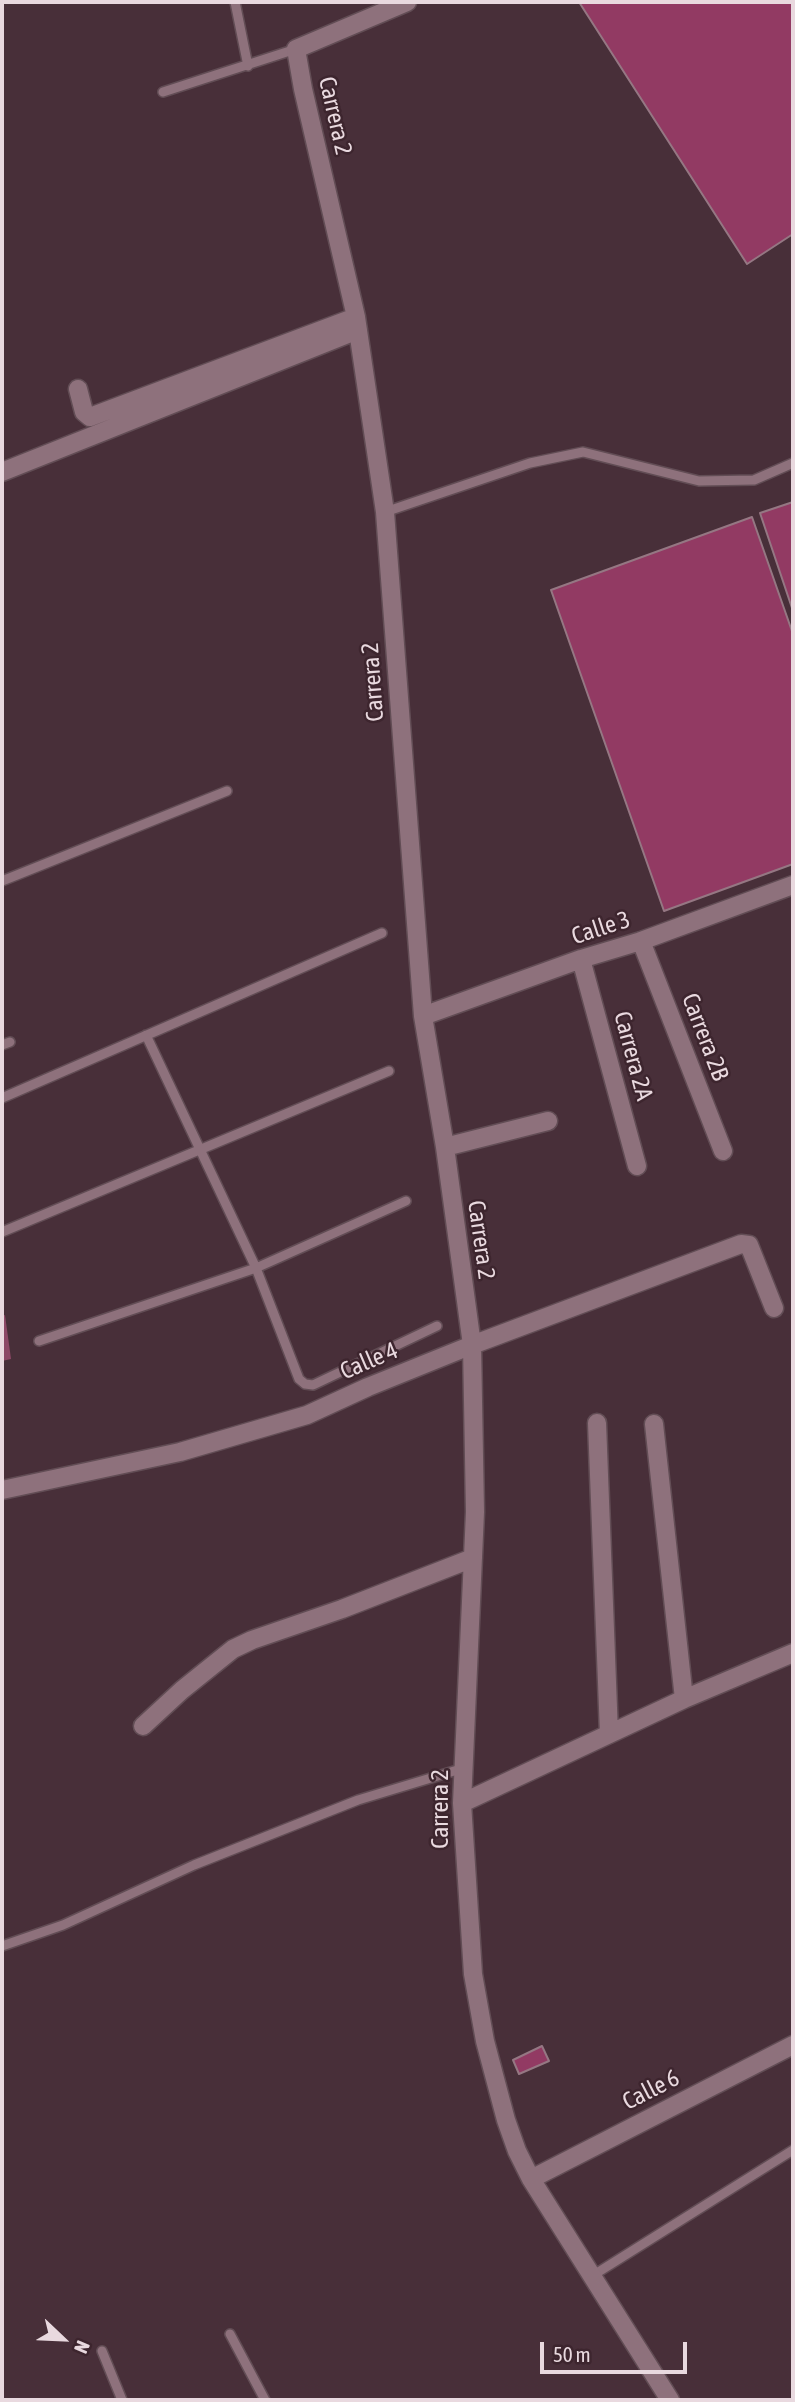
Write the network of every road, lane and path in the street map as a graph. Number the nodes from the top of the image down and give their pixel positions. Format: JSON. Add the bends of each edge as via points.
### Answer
{"nodes":[{"id":1,"x":235,"y":2,"type":"edge"},
{"id":2,"x":407,"y":2,"type":"edge"},
{"id":3,"x":296,"y":49,"type":"junction"},
{"id":4,"x":248,"y":66,"type":"junction"},
{"id":5,"x":163,"y":92,"type":"dead end"},
{"id":6,"x":357,"y":324,"type":"junction"},
{"id":7,"x":78,"y":389,"type":"dead end"},
{"id":8,"x":793,"y":463,"type":"edge"},
{"id":9,"x":2,"y":472,"type":"edge"},
{"id":10,"x":385,"y":512,"type":"junction"},
{"id":11,"x":227,"y":791,"type":"dead end"},
{"id":12,"x":2,"y":881,"type":"edge"},
{"id":13,"x":793,"y":885,"type":"edge"},
{"id":14,"x":382,"y":933,"type":"dead end"},
{"id":15,"x":641,"y":941,"type":"junction"},
{"id":16,"x":581,"y":959,"type":"junction"},
{"id":17,"x":423,"y":1016,"type":"junction"},
{"id":18,"x":146,"y":1035,"type":"junction"},
{"id":19,"x":389,"y":1071,"type":"dead end"},
{"id":20,"x":2,"y":1098,"type":"edge"},
{"id":21,"x":548,"y":1121,"type":"dead end"},
{"id":22,"x":445,"y":1147,"type":"junction"},
{"id":23,"x":201,"y":1149,"type":"junction"},
{"id":24,"x":723,"y":1151,"type":"dead end"},
{"id":25,"x":637,"y":1166,"type":"dead end"},
{"id":26,"x":406,"y":1201,"type":"dead end"},
{"id":27,"x":2,"y":1232,"type":"edge"},
{"id":28,"x":256,"y":1268,"type":"junction"},
{"id":29,"x":774,"y":1308,"type":"dead end"},
{"id":30,"x":438,"y":1326,"type":"dead end"},
{"id":31,"x":39,"y":1341,"type":"dead end"},
{"id":32,"x":472,"y":1345,"type":"junction"},
{"id":33,"x":597,"y":1423,"type":"dead end"},
{"id":34,"x":654,"y":1424,"type":"dead end"},
{"id":35,"x":2,"y":1490,"type":"edge"},
{"id":36,"x":473,"y":1558,"type":"junction"},
{"id":37,"x":793,"y":1653,"type":"edge"},
{"id":38,"x":684,"y":1699,"type":"junction"},
{"id":39,"x":143,"y":1726,"type":"dead end"},
{"id":40,"x":609,"y":1734,"type":"junction"},
{"id":41,"x":464,"y":1768,"type":"junction"},
{"id":42,"x":462,"y":1802,"type":"junction"},
{"id":43,"x":2,"y":1946,"type":"edge"},
{"id":44,"x":793,"y":2045,"type":"edge"},
{"id":45,"x":793,"y":2150,"type":"edge"},
{"id":46,"x":531,"y":2179,"type":"junction"},
{"id":47,"x":592,"y":2276,"type":"junction"},
{"id":48,"x":230,"y":2334,"type":"dead end"},
{"id":49,"x":102,"y":2351,"type":"dead end"},
{"id":50,"x":122,"y":2400,"type":"edge"},
{"id":51,"x":265,"y":2400,"type":"edge"},
{"id":52,"x":670,"y":2400,"type":"edge"}],
"edges":[{"from":1,"to":4,"type":"lane"},
{"from":2,"to":3,"type":"street"},
{"from":3,"to":4,"type":"lane"},
{"from":3,"to":6,"type":"street","name":"Carrera 2"},
{"from":4,"to":5,"type":"lane"},
{"from":6,"to":7,"type":"street","via":[[90,416],[84,412]]},
{"from":6,"to":9,"type":"street"},
{"from":6,"to":10,"type":"street","name":"Carrera 2"},
{"from":8,"to":10,"type":"lane","via":[[754,480],[699,481],[583,452],[530,464]]},
{"from":10,"to":17,"type":"street","name":"Carrera 2"},
{"from":11,"to":12,"type":"lane"},
{"from":13,"to":15,"type":"street","name":"Calle 3"},
{"from":14,"to":18,"type":"lane"},
{"from":15,"to":16,"type":"street","name":"Calle 3"},
{"from":15,"to":24,"type":"street","name":"Carrera 2B"},
{"from":16,"to":17,"type":"street","name":"Calle 3"},
{"from":16,"to":25,"type":"street","name":"Carrera 2A"},
{"from":17,"to":22,"type":"street","name":"Carrera 2"},
{"from":18,"to":20,"type":"lane"},
{"from":18,"to":23,"type":"lane"},
{"from":19,"to":23,"type":"lane"},
{"from":21,"to":22,"type":"street"},
{"from":22,"to":32,"type":"street","name":"Carrera 2"},
{"from":23,"to":27,"type":"lane"},
{"from":23,"to":28,"type":"lane"},
{"from":26,"to":28,"type":"lane"},
{"from":28,"to":30,"type":"lane","via":[[299,1379],[305,1384],[313,1385]]},
{"from":28,"to":31,"type":"lane"},
{"from":29,"to":32,"type":"street","name":"Calle 4","via":[[746,1243]]},
{"from":32,"to":35,"type":"street","name":"Calle 4","via":[[307,1415],[180,1452]]},
{"from":32,"to":36,"type":"street","name":"Carrera 2"},
{"from":33,"to":40,"type":"street"},
{"from":34,"to":38,"type":"street"},
{"from":36,"to":39,"type":"street","via":[[242,1644]]},
{"from":36,"to":41,"type":"street","name":"Carrera 2"},
{"from":37,"to":38,"type":"street"},
{"from":38,"to":40,"type":"street"},
{"from":40,"to":42,"type":"street"},
{"from":41,"to":42,"type":"street","name":"Carrera 2"},
{"from":41,"to":43,"type":"lane","via":[[358,1800]]},
{"from":42,"to":46,"type":"street","name":"Carrera 2","via":[[473,1974],[485,2040],[506,2120]]},
{"from":44,"to":46,"type":"street","name":"Calle 6"},
{"from":45,"to":47,"type":"lane"},
{"from":46,"to":47,"type":"street","name":"Carrera 2"},
{"from":47,"to":52,"type":"street","name":"Carrera 2"},
{"from":48,"to":51,"type":"lane"},
{"from":49,"to":50,"type":"lane"}]}
